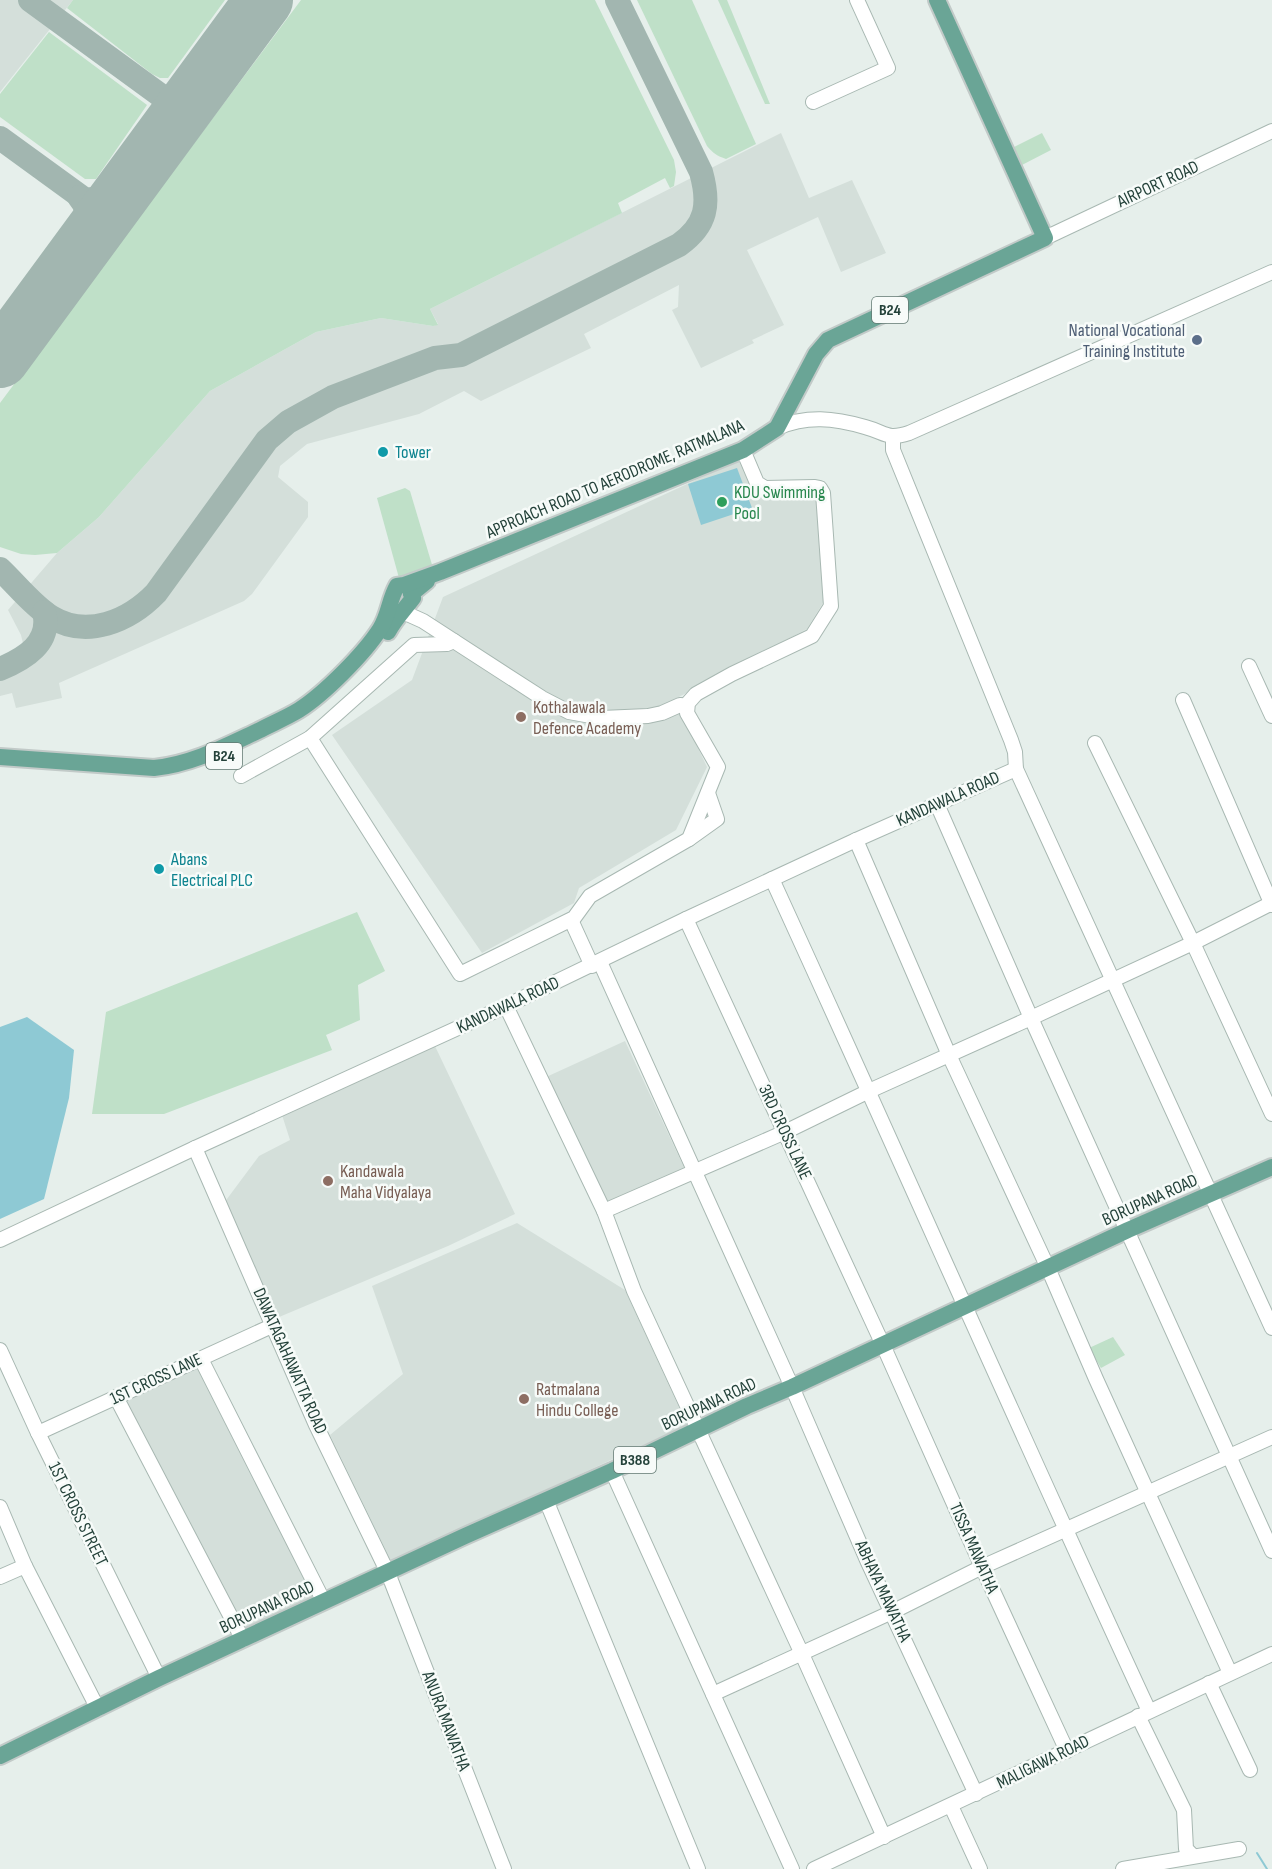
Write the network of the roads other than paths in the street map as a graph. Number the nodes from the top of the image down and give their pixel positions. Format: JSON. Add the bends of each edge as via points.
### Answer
{"nodes":[{"id":1,"x":857,"y":0,"type":"edge"},
{"id":2,"x":937,"y":0,"type":"edge"},
{"id":3,"x":813,"y":102,"type":"dead end"},
{"id":4,"x":1272,"y":131,"type":"edge"},
{"id":5,"x":1045,"y":238,"type":"junction"},
{"id":6,"x":1272,"y":272,"type":"edge"},
{"id":7,"x":777,"y":428,"type":"junction"},
{"id":8,"x":892,"y":438,"type":"junction"},
{"id":9,"x":743,"y":450,"type":"junction"},
{"id":10,"x":403,"y":603,"type":"junction"},
{"id":11,"x":454,"y":641,"type":"junction"},
{"id":12,"x":1249,"y":666,"type":"dead end"},
{"id":13,"x":1183,"y":700,"type":"dead end"},
{"id":14,"x":687,"y":706,"type":"junction"},
{"id":15,"x":1272,"y":716,"type":"edge"},
{"id":16,"x":310,"y":738,"type":"junction"},
{"id":17,"x":1095,"y":743,"type":"dead end"},
{"id":18,"x":0,"y":759,"type":"edge"},
{"id":19,"x":1016,"y":769,"type":"junction"},
{"id":20,"x":241,"y":776,"type":"dead end"},
{"id":21,"x":937,"y":804,"type":"junction"},
{"id":22,"x":855,"y":840,"type":"junction"},
{"id":23,"x":772,"y":879,"type":"junction"},
{"id":24,"x":1272,"y":904,"type":"edge"},
{"id":25,"x":686,"y":919,"type":"junction"},
{"id":26,"x":571,"y":920,"type":"junction"},
{"id":27,"x":1193,"y":943,"type":"junction"},
{"id":28,"x":596,"y":964,"type":"junction"},
{"id":29,"x":1112,"y":980,"type":"junction"},
{"id":30,"x":506,"y":1006,"type":"junction"},
{"id":31,"x":1031,"y":1018,"type":"junction"},
{"id":32,"x":949,"y":1055,"type":"junction"},
{"id":33,"x":869,"y":1091,"type":"junction"},
{"id":34,"x":1272,"y":1114,"type":"edge"},
{"id":35,"x":785,"y":1132,"type":"junction"},
{"id":36,"x":195,"y":1148,"type":"junction"},
{"id":37,"x":1272,"y":1167,"type":"edge"},
{"id":38,"x":694,"y":1170,"type":"junction"},
{"id":39,"x":1212,"y":1194,"type":"junction"},
{"id":40,"x":604,"y":1212,"type":"junction"},
{"id":41,"x":1128,"y":1230,"type":"junction"},
{"id":42,"x":0,"y":1240,"type":"edge"},
{"id":43,"x":1048,"y":1268,"type":"junction"},
{"id":44,"x":964,"y":1306,"type":"junction"},
{"id":45,"x":274,"y":1325,"type":"junction"},
{"id":46,"x":1272,"y":1328,"type":"edge"},
{"id":47,"x":883,"y":1344,"type":"junction"},
{"id":48,"x":0,"y":1350,"type":"edge"},
{"id":49,"x":201,"y":1359,"type":"junction"},
{"id":50,"x":792,"y":1387,"type":"junction"},
{"id":51,"x":116,"y":1397,"type":"junction"},
{"id":52,"x":698,"y":1430,"type":"junction"},
{"id":53,"x":38,"y":1433,"type":"junction"},
{"id":54,"x":1272,"y":1437,"type":"edge"},
{"id":55,"x":1229,"y":1456,"type":"junction"},
{"id":56,"x":612,"y":1471,"type":"junction"},
{"id":57,"x":1148,"y":1493,"type":"junction"},
{"id":58,"x":546,"y":1500,"type":"junction"},
{"id":59,"x":0,"y":1508,"type":"edge"},
{"id":60,"x":1065,"y":1529,"type":"junction"},
{"id":61,"x":1272,"y":1551,"type":"edge"},
{"id":62,"x":25,"y":1566,"type":"junction"},
{"id":63,"x":982,"y":1567,"type":"junction"},
{"id":64,"x":388,"y":1573,"type":"junction"},
{"id":65,"x":0,"y":1577,"type":"edge"},
{"id":66,"x":324,"y":1602,"type":"junction"},
{"id":67,"x":892,"y":1612,"type":"junction"},
{"id":68,"x":243,"y":1640,"type":"junction"},
{"id":69,"x":802,"y":1654,"type":"junction"},
{"id":70,"x":1272,"y":1654,"type":"edge"},
{"id":71,"x":1230,"y":1673,"type":"junction"},
{"id":72,"x":159,"y":1678,"type":"junction"},
{"id":73,"x":1209,"y":1683,"type":"junction"},
{"id":74,"x":713,"y":1694,"type":"junction"},
{"id":75,"x":98,"y":1709,"type":"junction"},
{"id":76,"x":1144,"y":1713,"type":"junction"},
{"id":77,"x":1067,"y":1751,"type":"junction"},
{"id":78,"x":0,"y":1756,"type":"edge"},
{"id":79,"x":1250,"y":1770,"type":"dead end"},
{"id":80,"x":976,"y":1794,"type":"junction"},
{"id":81,"x":951,"y":1806,"type":"junction"},
{"id":82,"x":884,"y":1837,"type":"junction"},
{"id":83,"x":1239,"y":1849,"type":"dead end"},
{"id":84,"x":1193,"y":1856,"type":"junction"},
{"id":85,"x":504,"y":1869,"type":"edge"},
{"id":86,"x":698,"y":1869,"type":"edge"},
{"id":87,"x":792,"y":1869,"type":"edge"},
{"id":88,"x":814,"y":1869,"type":"edge"},
{"id":89,"x":980,"y":1869,"type":"edge"},
{"id":90,"x":1123,"y":1869,"type":"edge"}],
"edges":[{"from":1,"to":3,"type":"street","via":[[888,68]]},
{"from":2,"to":5,"type":"main road"},
{"from":4,"to":5,"type":"street","name":"AIRPORT ROAD"},
{"from":5,"to":7,"type":"main road","name":"APPROACH ROAD TO AERODROME, RATMALANA","number":"B24","via":[[828,340],[816,354]]},
{"from":6,"to":8,"type":"street"},
{"from":7,"to":8,"type":"street","via":[[800,420],[825,418],[856,424]]},
{"from":7,"to":9,"type":"main road","name":"APPROACH ROAD TO AERODROME, RATMALANA","number":"B24"},
{"from":8,"to":19,"type":"street","via":[[893,450],[1011,740]]},
{"from":9,"to":10,"type":"main road","name":"APPROACH ROAD TO AERODROME, RATMALANA","number":"B24","via":[[440,572]]},
{"from":9,"to":14,"type":"street","via":[[760,486],[815,487],[823,493],[831,606],[812,636],[708,687]]},
{"from":10,"to":11,"type":"street"},
{"from":10,"to":18,"type":"main road","number":"B24","via":[[315,698],[190,762],[154,768]]},
{"from":11,"to":14,"type":"street","via":[[569,712],[602,718],[648,716]]},
{"from":11,"to":16,"type":"street","via":[[414,645]]},
{"from":12,"to":15,"type":"street"},
{"from":13,"to":24,"type":"street"},
{"from":14,"to":26,"type":"street","via":[[689,717],[717,767],[689,839],[590,896]]},
{"from":16,"to":20,"type":"street"},
{"from":16,"to":26,"type":"street","via":[[460,974]]},
{"from":17,"to":27,"type":"street"},
{"from":19,"to":21,"type":"street","name":"KANDAWALA ROAD"},
{"from":19,"to":29,"type":"street"},
{"from":21,"to":22,"type":"street","name":"KANDAWALA ROAD"},
{"from":21,"to":31,"type":"street"},
{"from":22,"to":23,"type":"street","name":"KANDAWALA ROAD"},
{"from":22,"to":32,"type":"street"},
{"from":23,"to":25,"type":"street","name":"KANDAWALA ROAD"},
{"from":23,"to":33,"type":"street"},
{"from":24,"to":27,"type":"street"},
{"from":25,"to":28,"type":"street","name":"KANDAWALA ROAD"},
{"from":25,"to":35,"type":"street","name":"3RD CROSS LANE"},
{"from":26,"to":28,"type":"street","name":"ABHAYA MAWATHA"},
{"from":27,"to":29,"type":"street"},
{"from":27,"to":34,"type":"street"},
{"from":28,"to":30,"type":"street","name":"KANDAWALA ROAD"},
{"from":28,"to":38,"type":"street","name":"ABHAYA MAWATHA"},
{"from":29,"to":31,"type":"street"},
{"from":29,"to":39,"type":"street"},
{"from":30,"to":36,"type":"street","name":"KANDAWALA ROAD"},
{"from":30,"to":40,"type":"street"},
{"from":31,"to":32,"type":"street"},
{"from":31,"to":41,"type":"street"},
{"from":32,"to":33,"type":"street"},
{"from":32,"to":43,"type":"street"},
{"from":33,"to":35,"type":"street"},
{"from":33,"to":44,"type":"street"},
{"from":35,"to":38,"type":"street"},
{"from":35,"to":47,"type":"street","name":"3RD CROSS LANE"},
{"from":36,"to":42,"type":"street","name":"KANDAWALA ROAD"},
{"from":36,"to":45,"type":"street","name":"DAWATAGAHAWATTA ROAD"},
{"from":37,"to":39,"type":"main road","name":"BORUPANA ROAD","number":"B388"},
{"from":38,"to":40,"type":"street"},
{"from":38,"to":50,"type":"street","name":"ABHAYA MAWATHA"},
{"from":39,"to":41,"type":"main road","name":"BORUPANA ROAD","number":"B388"},
{"from":39,"to":46,"type":"street"},
{"from":40,"to":52,"type":"street","via":[[634,1291]]},
{"from":41,"to":43,"type":"main road","name":"BORUPANA ROAD","number":"B388"},
{"from":41,"to":55,"type":"street"},
{"from":43,"to":44,"type":"main road","name":"BORUPANA ROAD","number":"B388"},
{"from":43,"to":57,"type":"street"},
{"from":44,"to":47,"type":"main road","name":"BORUPANA ROAD","number":"B388"},
{"from":44,"to":60,"type":"street"},
{"from":45,"to":49,"type":"street","name":"1ST CROSS LANE"},
{"from":45,"to":64,"type":"street","name":"DAWATAGAHAWATTA ROAD","via":[[316,1425]]},
{"from":47,"to":50,"type":"main road","name":"BORUPANA ROAD","number":"B388"},
{"from":47,"to":63,"type":"street","name":"TISSA MAWATHA"},
{"from":48,"to":53,"type":"street","name":"1ST CROSS STREET"},
{"from":49,"to":51,"type":"street","name":"1ST CROSS LANE"},
{"from":49,"to":66,"type":"street"},
{"from":50,"to":52,"type":"main road","name":"BORUPANA ROAD","number":"B388"},
{"from":50,"to":67,"type":"street","name":"ABHAYA MAWATHA"},
{"from":51,"to":53,"type":"street","name":"1ST CROSS LANE"},
{"from":51,"to":68,"type":"street"},
{"from":52,"to":56,"type":"main road","name":"BORUPANA ROAD","number":"B388"},
{"from":52,"to":69,"type":"street"},
{"from":53,"to":72,"type":"street","name":"1ST CROSS STREET"},
{"from":54,"to":55,"type":"street"},
{"from":55,"to":57,"type":"street"},
{"from":55,"to":61,"type":"street"},
{"from":56,"to":58,"type":"main road","name":"BORUPANA ROAD","number":"B388"},
{"from":56,"to":74,"type":"street"},
{"from":57,"to":60,"type":"street"},
{"from":57,"to":71,"type":"street"},
{"from":58,"to":64,"type":"main road","name":"BORUPANA ROAD","number":"B388"},
{"from":58,"to":86,"type":"street"},
{"from":59,"to":62,"type":"street"},
{"from":60,"to":63,"type":"street"},
{"from":60,"to":76,"type":"street"},
{"from":62,"to":65,"type":"street"},
{"from":62,"to":75,"type":"street"},
{"from":63,"to":67,"type":"street"},
{"from":63,"to":77,"type":"street","name":"TISSA MAWATHA"},
{"from":64,"to":66,"type":"main road","name":"BORUPANA ROAD","number":"B388"},
{"from":64,"to":85,"type":"street","name":"ANURA MAWATHA"},
{"from":66,"to":68,"type":"main road","name":"BORUPANA ROAD","number":"B388"},
{"from":67,"to":69,"type":"street"},
{"from":67,"to":80,"type":"street","name":"ABHAYA MAWATHA"},
{"from":68,"to":72,"type":"main road","name":"BORUPANA ROAD","number":"B388"},
{"from":69,"to":74,"type":"street"},
{"from":69,"to":82,"type":"street"},
{"from":70,"to":71,"type":"street","name":"MALIGAWA ROAD"},
{"from":71,"to":73,"type":"street","name":"MALIGAWA ROAD"},
{"from":72,"to":75,"type":"main road","name":"BORUPANA ROAD","number":"B388"},
{"from":73,"to":76,"type":"street","name":"MALIGAWA ROAD"},
{"from":73,"to":79,"type":"street"},
{"from":74,"to":87,"type":"street"},
{"from":75,"to":78,"type":"main road","name":"BORUPANA ROAD","number":"B388"},
{"from":76,"to":77,"type":"street","name":"MALIGAWA ROAD"},
{"from":76,"to":84,"type":"street","via":[[1184,1810],[1186,1849]]},
{"from":77,"to":80,"type":"street","name":"MALIGAWA ROAD"},
{"from":80,"to":81,"type":"street","name":"MALIGAWA ROAD"},
{"from":81,"to":82,"type":"street","name":"MALIGAWA ROAD"},
{"from":81,"to":89,"type":"street"},
{"from":82,"to":88,"type":"street","name":"MALIGAWA ROAD"},
{"from":83,"to":84,"type":"street"},
{"from":84,"to":90,"type":"street"}]}
